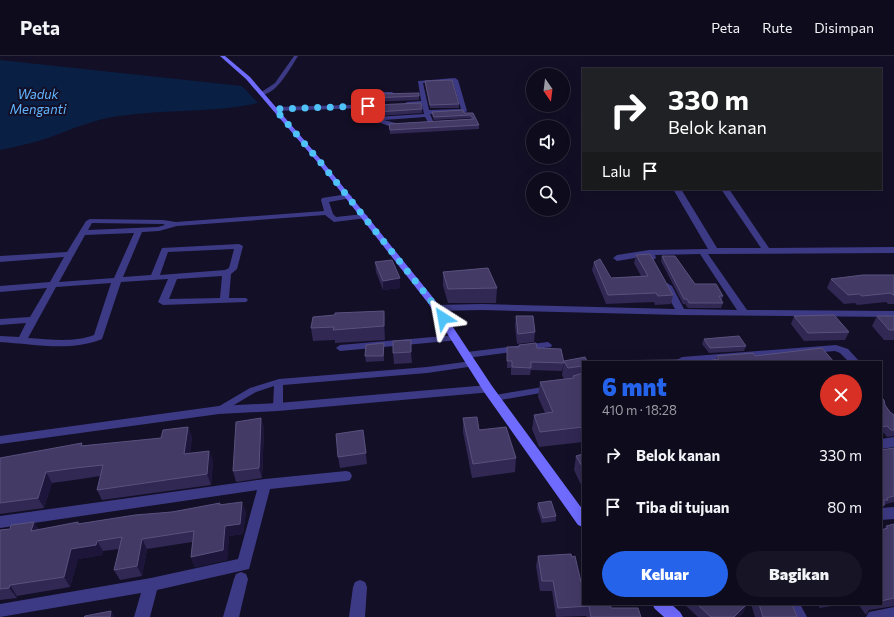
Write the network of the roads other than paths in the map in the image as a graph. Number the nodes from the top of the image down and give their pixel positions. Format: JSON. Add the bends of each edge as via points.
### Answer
{"nodes":[{"id":1,"x":222,"y":56,"type":"edge"},
{"id":2,"x":296,"y":56,"type":"edge"},
{"id":3,"x":262,"y":94,"type":"junction"},
{"id":4,"x":376,"y":94,"type":"dead end"},
{"id":5,"x":399,"y":94,"type":"edge"},
{"id":6,"x":414,"y":94,"type":"edge"},
{"id":7,"x":422,"y":94,"type":"junction"},
{"id":8,"x":424,"y":104,"type":"junction"},
{"id":9,"x":389,"y":105,"type":"edge"},
{"id":10,"x":403,"y":105,"type":"edge"},
{"id":11,"x":368,"y":106,"type":"junction"},
{"id":12,"x":275,"y":109,"type":"junction"},
{"id":13,"x":427,"y":113,"type":"junction"},
{"id":14,"x":373,"y":118,"type":"junction"},
{"id":15,"x":431,"y":123,"type":"junction"},
{"id":16,"x":439,"y":123,"type":"edge"},
{"id":17,"x":424,"y":124,"type":"edge"},
{"id":18,"x":409,"y":125,"type":"edge"},
{"id":19,"x":678,"y":190,"type":"edge"},
{"id":20,"x":726,"y":190,"type":"edge"},
{"id":21,"x":348,"y":196,"type":"junction"},
{"id":22,"x":328,"y":213,"type":"junction"},
{"id":23,"x":364,"y":216,"type":"junction"},
{"id":24,"x":176,"y":224,"type":"junction"},
{"id":25,"x":139,"y":230,"type":"junction"},
{"id":26,"x":82,"y":233,"type":"junction"},
{"id":27,"x":894,"y":250,"type":"edge"},
{"id":28,"x":714,"y":251,"type":"junction"},
{"id":29,"x":767,"y":251,"type":"junction"},
{"id":30,"x":703,"y":252,"type":"junction"},
{"id":31,"x":649,"y":253,"type":"junction"},
{"id":32,"x":70,"y":254,"type":"junction"},
{"id":33,"x":617,"y":258,"type":"dead end"},
{"id":34,"x":0,"y":259,"type":"edge"},
{"id":35,"x":657,"y":267,"type":"edge"},
{"id":36,"x":227,"y":273,"type":"junction"},
{"id":37,"x":174,"y":276,"type":"junction"},
{"id":38,"x":155,"y":277,"type":"junction"},
{"id":39,"x":117,"y":280,"type":"junction"},
{"id":40,"x":664,"y":280,"type":"edge"},
{"id":41,"x":53,"y":286,"type":"junction"},
{"id":42,"x":0,"y":289,"type":"edge"},
{"id":43,"x":242,"y":300,"type":"dead end"},
{"id":44,"x":224,"y":301,"type":"junction"},
{"id":45,"x":436,"y":308,"type":"junction"},
{"id":46,"x":681,"y":312,"type":"junction"},
{"id":47,"x":744,"y":313,"type":"junction"},
{"id":48,"x":894,"y":314,"type":"edge"},
{"id":49,"x":34,"y":320,"type":"junction"},
{"id":50,"x":0,"y":322,"type":"edge"},
{"id":51,"x":456,"y":338,"type":"junction"},
{"id":52,"x":0,"y":339,"type":"edge"},
{"id":53,"x":22,"y":340,"type":"junction"},
{"id":54,"x":548,"y":345,"type":"dead end"},
{"id":55,"x":340,"y":348,"type":"dead end"},
{"id":56,"x":467,"y":355,"type":"junction"},
{"id":57,"x":680,"y":361,"type":"edge"},
{"id":58,"x":854,"y":361,"type":"edge"},
{"id":59,"x":472,"y":364,"type":"junction"},
{"id":60,"x":280,"y":382,"type":"junction"},
{"id":61,"x":561,"y":388,"type":"edge"},
{"id":62,"x":491,"y":393,"type":"junction"},
{"id":63,"x":278,"y":407,"type":"junction"},
{"id":64,"x":219,"y":410,"type":"junction"},
{"id":65,"x":0,"y":440,"type":"edge"},
{"id":66,"x":894,"y":442,"type":"edge"},
{"id":67,"x":882,"y":444,"type":"edge"},
{"id":68,"x":346,"y":476,"type":"dead end"},
{"id":69,"x":265,"y":484,"type":"junction"},
{"id":70,"x":894,"y":513,"type":"edge"},
{"id":71,"x":882,"y":514,"type":"edge"},
{"id":72,"x":582,"y":520,"type":"edge"},
{"id":73,"x":0,"y":522,"type":"edge"},
{"id":74,"x":241,"y":579,"type":"dead end"},
{"id":75,"x":151,"y":585,"type":"junction"},
{"id":76,"x":360,"y":587,"type":"dead end"},
{"id":77,"x":661,"y":605,"type":"edge"},
{"id":78,"x":792,"y":605,"type":"edge"},
{"id":79,"x":0,"y":611,"type":"edge"},
{"id":80,"x":894,"y":614,"type":"edge"},
{"id":81,"x":142,"y":617,"type":"edge"},
{"id":82,"x":231,"y":617,"type":"edge"},
{"id":83,"x":357,"y":617,"type":"edge"},
{"id":84,"x":675,"y":617,"type":"edge"},
{"id":85,"x":798,"y":617,"type":"edge"},
{"id":86,"x":874,"y":617,"type":"edge"}],
"edges":[{"from":1,"to":3,"type":"main road"},
{"from":2,"to":3,"type":"street","via":[[277,84]]},
{"from":3,"to":12,"type":"main road"},
{"from":4,"to":5,"type":"street"},
{"from":6,"to":7,"type":"street"},
{"from":7,"to":8,"type":"street"},
{"from":7,"to":13,"type":"street","via":[[421,81],[454,80],[464,110]]},
{"from":8,"to":10,"type":"street"},
{"from":8,"to":13,"type":"street"},
{"from":9,"to":11,"type":"street"},
{"from":11,"to":12,"type":"street"},
{"from":11,"to":14,"type":"street"},
{"from":12,"to":21,"type":"main road"},
{"from":13,"to":14,"type":"street"},
{"from":13,"to":15,"type":"street"},
{"from":14,"to":18,"type":"street","via":[[384,120],[390,125]]},
{"from":15,"to":16,"type":"street"},
{"from":15,"to":17,"type":"street"},
{"from":19,"to":28,"type":"street"},
{"from":20,"to":29,"type":"street"},
{"from":21,"to":22,"type":"street","via":[[325,200]]},
{"from":21,"to":23,"type":"main road"},
{"from":22,"to":23,"type":"street","via":[[334,220]]},
{"from":22,"to":24,"type":"street"},
{"from":23,"to":45,"type":"main road"},
{"from":24,"to":25,"type":"street","via":[[159,229]]},
{"from":24,"to":26,"type":"street","via":[[90,221]]},
{"from":25,"to":26,"type":"street"},
{"from":25,"to":39,"type":"street"},
{"from":26,"to":32,"type":"street"},
{"from":27,"to":29,"type":"street"},
{"from":28,"to":29,"type":"street"},
{"from":28,"to":30,"type":"street"},
{"from":30,"to":31,"type":"street"},
{"from":30,"to":47,"type":"street"},
{"from":31,"to":33,"type":"street"},
{"from":31,"to":35,"type":"street"},
{"from":32,"to":34,"type":"street"},
{"from":32,"to":41,"type":"street"},
{"from":36,"to":37,"type":"street"},
{"from":36,"to":38,"type":"street","via":[[234,269],[239,246],[165,250]]},
{"from":36,"to":44,"type":"street"},
{"from":37,"to":38,"type":"street"},
{"from":37,"to":44,"type":"street","via":[[163,302]]},
{"from":38,"to":39,"type":"street"},
{"from":39,"to":41,"type":"street"},
{"from":39,"to":53,"type":"street","via":[[98,337],[92,341]]},
{"from":40,"to":46,"type":"street"},
{"from":41,"to":42,"type":"street"},
{"from":41,"to":49,"type":"street"},
{"from":43,"to":44,"type":"street"},
{"from":45,"to":46,"type":"street"},
{"from":45,"to":51,"type":"main road"},
{"from":46,"to":47,"type":"street"},
{"from":47,"to":48,"type":"street"},
{"from":49,"to":50,"type":"street"},
{"from":49,"to":53,"type":"street"},
{"from":51,"to":55,"type":"lane"},
{"from":51,"to":56,"type":"main road"},
{"from":52,"to":53,"type":"street"},
{"from":54,"to":56,"type":"lane"},
{"from":56,"to":59,"type":"main road"},
{"from":57,"to":58,"type":"street","via":[[836,348],[844,351]]},
{"from":59,"to":60,"type":"lane"},
{"from":59,"to":62,"type":"main road"},
{"from":60,"to":63,"type":"lane"},
{"from":60,"to":64,"type":"lane","via":[[253,390]]},
{"from":61,"to":62,"type":"lane"},
{"from":62,"to":63,"type":"street"},
{"from":62,"to":72,"type":"main road"},
{"from":63,"to":64,"type":"street"},
{"from":64,"to":65,"type":"street"},
{"from":66,"to":67,"type":"street"},
{"from":68,"to":69,"type":"street"},
{"from":69,"to":73,"type":"street"},
{"from":69,"to":75,"type":"street","via":[[244,564]]},
{"from":70,"to":71,"type":"street"},
{"from":74,"to":82,"type":"street"},
{"from":75,"to":79,"type":"street"},
{"from":75,"to":81,"type":"street"},
{"from":76,"to":83,"type":"street"},
{"from":77,"to":84,"type":"main road"},
{"from":78,"to":85,"type":"street"},
{"from":80,"to":86,"type":"street"}]}
